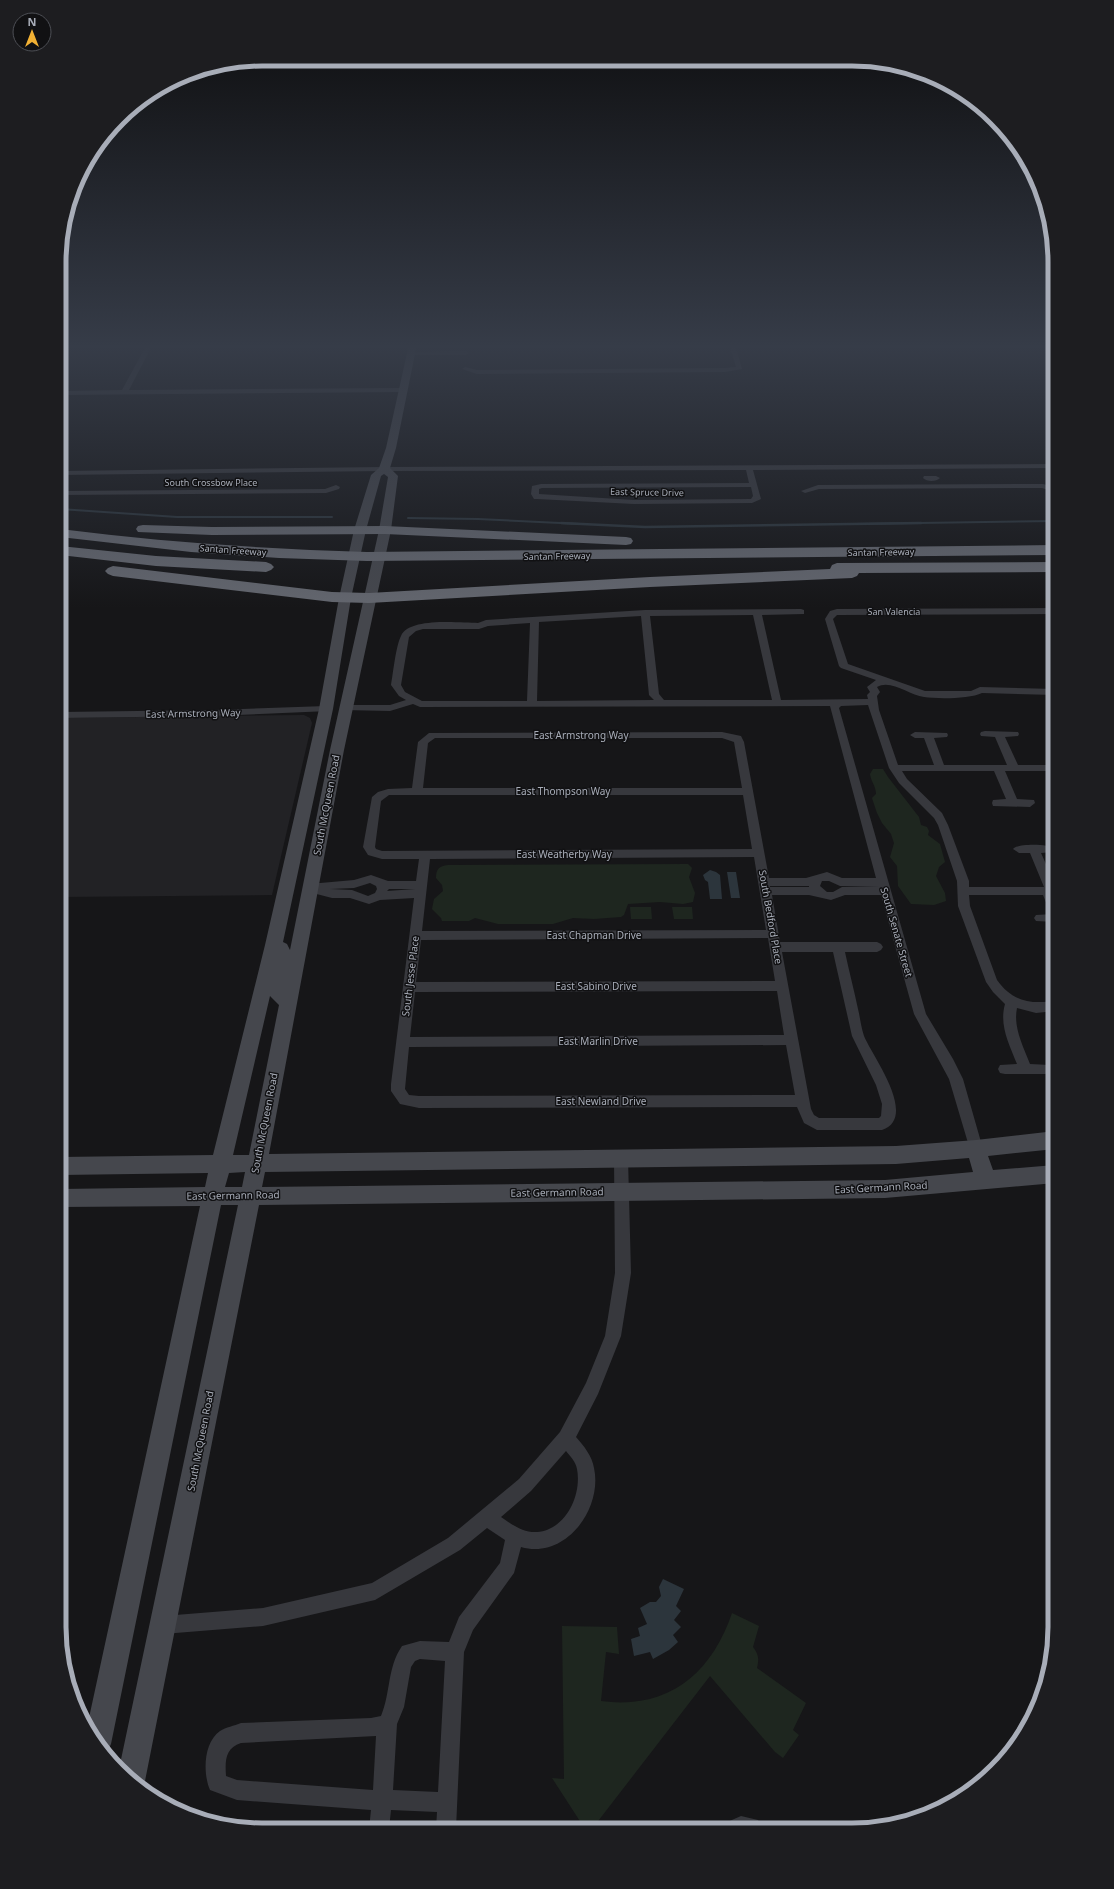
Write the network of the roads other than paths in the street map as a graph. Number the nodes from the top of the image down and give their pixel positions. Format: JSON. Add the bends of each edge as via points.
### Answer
{"nodes":[{"id":1,"x":394,"y":432,"type":"edge"},
{"id":2,"x":922,"y":466,"type":"junction"},
{"id":3,"x":930,"y":466,"type":"junction"},
{"id":4,"x":1048,"y":466,"type":"edge"},
{"id":5,"x":626,"y":468,"type":"junction"},
{"id":6,"x":749,"y":468,"type":"junction"},
{"id":7,"x":384,"y":469,"type":"junction"},
{"id":8,"x":66,"y":473,"type":"edge"},
{"id":9,"x":927,"y":478,"type":"junction"},
{"id":10,"x":936,"y":478,"type":"junction"},
{"id":11,"x":754,"y":485,"type":"junction"},
{"id":12,"x":624,"y":486,"type":"junction"},
{"id":13,"x":632,"y":486,"type":"junction"},
{"id":14,"x":652,"y":486,"type":"junction"},
{"id":15,"x":940,"y":486,"type":"junction"},
{"id":16,"x":336,"y":487,"type":"dead end"},
{"id":17,"x":931,"y":487,"type":"junction"},
{"id":18,"x":1048,"y":488,"type":"edge"},
{"id":19,"x":805,"y":491,"type":"dead end"},
{"id":20,"x":66,"y":493,"type":"edge"},
{"id":21,"x":656,"y":502,"type":"junction"},
{"id":22,"x":66,"y":524,"type":"edge"},
{"id":23,"x":66,"y":534,"type":"edge"},
{"id":24,"x":359,"y":534,"type":"junction"},
{"id":25,"x":384,"y":534,"type":"junction"},
{"id":26,"x":1048,"y":550,"type":"edge"},
{"id":27,"x":1048,"y":550,"type":"edge"},
{"id":28,"x":66,"y":551,"type":"edge"},
{"id":29,"x":66,"y":564,"type":"edge"},
{"id":30,"x":1015,"y":567,"type":"junction"},
{"id":31,"x":1048,"y":567,"type":"edge"},
{"id":32,"x":346,"y":593,"type":"junction"},
{"id":33,"x":370,"y":594,"type":"junction"},
{"id":34,"x":1048,"y":611,"type":"edge"},
{"id":35,"x":757,"y":612,"type":"junction"},
{"id":36,"x":800,"y":612,"type":"dead end"},
{"id":37,"x":645,"y":613,"type":"junction"},
{"id":38,"x":535,"y":620,"type":"junction"},
{"id":39,"x":884,"y":682,"type":"junction"},
{"id":40,"x":1048,"y":692,"type":"edge"},
{"id":41,"x":414,"y":701,"type":"junction"},
{"id":42,"x":874,"y":701,"type":"junction"},
{"id":43,"x":661,"y":703,"type":"junction"},
{"id":44,"x":777,"y":703,"type":"junction"},
{"id":45,"x":532,"y":704,"type":"junction"},
{"id":46,"x":836,"y":706,"type":"junction"},
{"id":47,"x":346,"y":708,"type":"junction"},
{"id":48,"x":326,"y":709,"type":"junction"},
{"id":49,"x":66,"y":715,"type":"edge"},
{"id":50,"x":985,"y":734,"type":"dead end"},
{"id":51,"x":999,"y":734,"type":"junction"},
{"id":52,"x":1014,"y":734,"type":"dead end"},
{"id":53,"x":915,"y":735,"type":"dead end"},
{"id":54,"x":928,"y":735,"type":"junction"},
{"id":55,"x":943,"y":735,"type":"dead end"},
{"id":56,"x":734,"y":737,"type":"joint"},
{"id":57,"x":894,"y":768,"type":"junction"},
{"id":58,"x":940,"y":768,"type":"junction"},
{"id":59,"x":998,"y":768,"type":"junction"},
{"id":60,"x":1014,"y":768,"type":"junction"},
{"id":61,"x":1048,"y":768,"type":"edge"},
{"id":62,"x":417,"y":791,"type":"junction"},
{"id":63,"x":748,"y":791,"type":"junction"},
{"id":64,"x":997,"y":803,"type":"dead end"},
{"id":65,"x":1013,"y":803,"type":"junction"},
{"id":66,"x":1030,"y":803,"type":"dead end"},
{"id":67,"x":1019,"y":849,"type":"dead end"},
{"id":68,"x":1034,"y":849,"type":"junction"},
{"id":69,"x":1048,"y":849,"type":"edge"},
{"id":70,"x":370,"y":851,"type":"joint"},
{"id":71,"x":759,"y":853,"type":"junction"},
{"id":72,"x":425,"y":854,"type":"junction"},
{"id":73,"x":816,"y":880,"type":"junction"},
{"id":74,"x":381,"y":883,"type":"junction"},
{"id":75,"x":1048,"y":884,"type":"edge"},
{"id":76,"x":884,"y":886,"type":"junction"},
{"id":77,"x":765,"y":887,"type":"junction"},
{"id":78,"x":286,"y":888,"type":"junction"},
{"id":79,"x":309,"y":888,"type":"junction"},
{"id":80,"x":420,"y":890,"type":"junction"},
{"id":81,"x":963,"y":891,"type":"junction"},
{"id":82,"x":1048,"y":891,"type":"edge"},
{"id":83,"x":818,"y":893,"type":"junction"},
{"id":84,"x":379,"y":896,"type":"junction"},
{"id":85,"x":1040,"y":918,"type":"dead end"},
{"id":86,"x":1048,"y":918,"type":"edge"},
{"id":87,"x":773,"y":934,"type":"junction"},
{"id":88,"x":415,"y":936,"type":"junction"},
{"id":89,"x":274,"y":945,"type":"junction"},
{"id":90,"x":776,"y":947,"type":"junction"},
{"id":91,"x":838,"y":947,"type":"junction"},
{"id":92,"x":877,"y":947,"type":"dead end"},
{"id":93,"x":783,"y":986,"type":"junction"},
{"id":94,"x":409,"y":987,"type":"junction"},
{"id":95,"x":1012,"y":1002,"type":"junction"},
{"id":96,"x":288,"y":1003,"type":"junction"},
{"id":97,"x":1048,"y":1007,"type":"edge"},
{"id":98,"x":792,"y":1040,"type":"junction"},
{"id":99,"x":403,"y":1042,"type":"junction"},
{"id":100,"x":1005,"y":1069,"type":"dead end"},
{"id":101,"x":1026,"y":1069,"type":"junction"},
{"id":102,"x":1045,"y":1069,"type":"dead end"},
{"id":103,"x":401,"y":1096,"type":"joint"},
{"id":104,"x":802,"y":1101,"type":"junction"},
{"id":105,"x":1048,"y":1141,"type":"edge"},
{"id":106,"x":976,"y":1149,"type":"junction"},
{"id":107,"x":621,"y":1158,"type":"junction"},
{"id":108,"x":220,"y":1163,"type":"junction"},
{"id":109,"x":257,"y":1163,"type":"junction"},
{"id":110,"x":66,"y":1166,"type":"edge"},
{"id":111,"x":1048,"y":1175,"type":"edge"},
{"id":112,"x":986,"y":1181,"type":"junction"},
{"id":113,"x":622,"y":1192,"type":"junction"},
{"id":114,"x":213,"y":1195,"type":"junction"},
{"id":115,"x":250,"y":1195,"type":"junction"},
{"id":116,"x":66,"y":1198,"type":"edge"},
{"id":117,"x":566,"y":1438,"type":"junction"},
{"id":118,"x":487,"y":1517,"type":"junction"},
{"id":119,"x":515,"y":1535,"type":"junction"},
{"id":120,"x":163,"y":1625,"type":"junction"},
{"id":121,"x":455,"y":1652,"type":"junction"},
{"id":122,"x":388,"y":1724,"type":"junction"},
{"id":123,"x":99,"y":1736,"type":"edge"},
{"id":124,"x":133,"y":1774,"type":"edge"},
{"id":125,"x":382,"y":1800,"type":"junction"},
{"id":126,"x":447,"y":1802,"type":"junction"},
{"id":127,"x":380,"y":1823,"type":"edge"},
{"id":128,"x":446,"y":1823,"type":"edge"}],
"edges":[{"from":1,"to":7,"type":"main road","name":"South McQueen Road"},
{"from":2,"to":3,"type":"street"},
{"from":2,"to":6,"type":"street"},
{"from":2,"to":9,"type":"street"},
{"from":3,"to":4,"type":"street"},
{"from":3,"to":10,"type":"street"},
{"from":5,"to":6,"type":"street"},
{"from":5,"to":7,"type":"street"},
{"from":5,"to":12,"type":"street"},
{"from":5,"to":13,"type":"street"},
{"from":6,"to":11,"type":"street"},
{"from":7,"to":8,"type":"street"},
{"from":7,"to":24,"type":"main road","name":"South McQueen Road","via":[[376,475]]},
{"from":7,"to":25,"type":"main road","name":"South McQueen Road","via":[[393,476]]},
{"from":9,"to":10,"type":"street"},
{"from":9,"to":17,"type":"street"},
{"from":10,"to":15,"type":"street"},
{"from":11,"to":14,"type":"street"},
{"from":11,"to":21,"type":"street","name":"East Spruce Drive","via":[[757,499],[747,501]]},
{"from":12,"to":13,"type":"street"},
{"from":12,"to":21,"type":"street","name":"East Spruce Drive","via":[[541,486],[536,488],[535,494],[537,497]]},
{"from":13,"to":14,"type":"street"},
{"from":14,"to":21,"type":"street"},
{"from":15,"to":17,"type":"street"},
{"from":15,"to":18,"type":"street"},
{"from":16,"to":20,"type":"street","name":"South Crossbow Place","via":[[326,491]]},
{"from":17,"to":19,"type":"street","via":[[818,487]]},
{"from":22,"to":24,"type":"highway","via":[[212,531]]},
{"from":23,"to":27,"type":"highway","name":"Santan Freeway","via":[[193,547],[339,556]]},
{"from":24,"to":25,"type":"highway"},
{"from":24,"to":32,"type":"main road","name":"South McQueen Road"},
{"from":25,"to":26,"type":"highway","via":[[807,547]]},
{"from":25,"to":33,"type":"main road","name":"South McQueen Road"},
{"from":28,"to":30,"type":"highway","name":"Santan Freeway","via":[[200,564],[389,571]]},
{"from":29,"to":32,"type":"highway","via":[[181,580]]},
{"from":30,"to":31,"type":"highway","name":"Santan Freeway"},
{"from":30,"to":33,"type":"highway"},
{"from":32,"to":33,"type":"highway"},
{"from":32,"to":48,"type":"main road","name":"South McQueen Road"},
{"from":33,"to":47,"type":"main road","name":"South McQueen Road"},
{"from":34,"to":39,"type":"street","name":"San Valencia","via":[[832,613],[830,619],[844,666]]},
{"from":35,"to":36,"type":"street"},
{"from":35,"to":37,"type":"street"},
{"from":35,"to":44,"type":"street"},
{"from":37,"to":38,"type":"street"},
{"from":37,"to":43,"type":"street","via":[[654,695]]},
{"from":38,"to":41,"type":"street","via":[[486,623],[479,626],[422,626],[413,629],[405,636],[396,685],[402,694]]},
{"from":38,"to":45,"type":"street"},
{"from":39,"to":40,"type":"street","name":"San Valencia","via":[[924,694],[972,694],[980,690]]},
{"from":39,"to":42,"type":"street","via":[[886,687]]},
{"from":41,"to":45,"type":"street","via":[[420,704]]},
{"from":41,"to":47,"type":"street","via":[[390,708]]},
{"from":42,"to":46,"type":"street"},
{"from":42,"to":57,"type":"street"},
{"from":43,"to":44,"type":"street"},
{"from":43,"to":45,"type":"street"},
{"from":44,"to":46,"type":"street"},
{"from":46,"to":76,"type":"street","name":"South Senate Street"},
{"from":47,"to":48,"type":"main road"},
{"from":47,"to":79,"type":"main road","name":"South McQueen Road"},
{"from":48,"to":49,"type":"street","name":"East Armstrong Way"},
{"from":48,"to":78,"type":"main road","name":"South McQueen Road"},
{"from":50,"to":51,"type":"street"},
{"from":51,"to":52,"type":"street"},
{"from":51,"to":60,"type":"street"},
{"from":53,"to":54,"type":"street"},
{"from":54,"to":55,"type":"street"},
{"from":54,"to":58,"type":"street"},
{"from":56,"to":62,"type":"street","name":"East Armstrong Way","via":[[439,735],[428,737],[423,744]]},
{"from":56,"to":63,"type":"street","name":"South Bedford Place","via":[[739,742]]},
{"from":57,"to":58,"type":"street"},
{"from":57,"to":81,"type":"street","via":[[903,781],[938,816],[963,881]]},
{"from":58,"to":59,"type":"street"},
{"from":59,"to":60,"type":"street"},
{"from":59,"to":65,"type":"street"},
{"from":60,"to":61,"type":"street"},
{"from":62,"to":63,"type":"street","name":"East Thompson Way"},
{"from":62,"to":70,"type":"street","name":"East Thompson Way","via":[[388,792],[376,800],[368,847]]},
{"from":63,"to":71,"type":"street","name":"South Bedford Place"},
{"from":64,"to":65,"type":"street"},
{"from":65,"to":66,"type":"street"},
{"from":67,"to":68,"type":"street"},
{"from":68,"to":69,"type":"street"},
{"from":68,"to":75,"type":"street"},
{"from":70,"to":72,"type":"street","name":"East Weatherby Way","via":[[382,855]]},
{"from":71,"to":72,"type":"street","name":"East Weatherby Way"},
{"from":71,"to":77,"type":"street","name":"South Bedford Place"},
{"from":72,"to":80,"type":"street","name":"South Jesse Place"},
{"from":73,"to":76,"type":"street","via":[[826,876],[840,882]]},
{"from":73,"to":77,"type":"street"},
{"from":73,"to":83,"type":"street","via":[[814,886]]},
{"from":74,"to":79,"type":"street","via":[[371,879],[354,884]]},
{"from":74,"to":80,"type":"street"},
{"from":74,"to":84,"type":"street","via":[[384,889]]},
{"from":76,"to":83,"type":"street","via":[[842,891],[838,895],[830,896]]},
{"from":76,"to":106,"type":"street","name":"South Senate Street","via":[[920,1014],[928,1033],[943,1053],[952,1071]]},
{"from":77,"to":83,"type":"street"},
{"from":77,"to":87,"type":"street","name":"South Bedford Place"},
{"from":78,"to":79,"type":"main road"},
{"from":78,"to":89,"type":"main road","name":"South McQueen Road"},
{"from":79,"to":84,"type":"street","via":[[332,894],[352,894],[364,900]]},
{"from":79,"to":96,"type":"main road","name":"South McQueen Road"},
{"from":80,"to":84,"type":"street"},
{"from":80,"to":88,"type":"street","name":"South Jesse Place"},
{"from":81,"to":82,"type":"street"},
{"from":81,"to":95,"type":"street","via":[[964,906],[989,976],[997,989]]},
{"from":85,"to":86,"type":"street"},
{"from":87,"to":88,"type":"street","name":"East Chapman Drive"},
{"from":87,"to":90,"type":"street","name":"South Bedford Place"},
{"from":88,"to":94,"type":"street","name":"South Jesse Place"},
{"from":89,"to":96,"type":"main road","via":[[281,949],[283,954],[277,992]]},
{"from":89,"to":108,"type":"main road","name":"South McQueen Road"},
{"from":90,"to":91,"type":"street"},
{"from":90,"to":93,"type":"street","name":"South Bedford Place"},
{"from":91,"to":92,"type":"street"},
{"from":91,"to":104,"type":"street","name":"South Bedford Place","via":[[858,1036],[883,1085],[889,1104],[888,1118],[882,1124],[817,1124],[809,1118]]},
{"from":93,"to":94,"type":"street","name":"East Sabino Drive"},
{"from":93,"to":98,"type":"street","name":"South Bedford Place"},
{"from":94,"to":99,"type":"street","name":"South Jesse Place"},
{"from":95,"to":97,"type":"street","via":[[1036,1008]]},
{"from":95,"to":101,"type":"street","via":[[1009,1009],[1011,1027]]},
{"from":96,"to":109,"type":"main road","name":"South McQueen Road"},
{"from":98,"to":99,"type":"street","name":"East Marlin Drive"},
{"from":98,"to":104,"type":"street","name":"South Bedford Place"},
{"from":99,"to":103,"type":"street","name":"South Jesse Place","via":[[398,1084]]},
{"from":100,"to":101,"type":"street"},
{"from":101,"to":102,"type":"street"},
{"from":103,"to":104,"type":"street","name":"East Newland Drive","via":[[419,1102]]},
{"from":105,"to":106,"type":"main road"},
{"from":106,"to":107,"type":"main road","via":[[896,1155]]},
{"from":106,"to":112,"type":"main road"},
{"from":107,"to":109,"type":"main road"},
{"from":107,"to":113,"type":"street"},
{"from":108,"to":109,"type":"main road"},
{"from":108,"to":110,"type":"main road"},
{"from":108,"to":114,"type":"main road","name":"South McQueen Road"},
{"from":109,"to":115,"type":"main road","name":"South McQueen Road"},
{"from":111,"to":112,"type":"main road","name":"East Germann Road"},
{"from":112,"to":113,"type":"main road","name":"East Germann Road","via":[[885,1189]]},
{"from":113,"to":115,"type":"main road","name":"East Germann Road"},
{"from":113,"to":117,"type":"street","via":[[623,1273],[613,1336],[592,1388]]},
{"from":114,"to":115,"type":"main road","name":"East Germann Road"},
{"from":114,"to":116,"type":"main road","name":"East Germann Road"},
{"from":114,"to":123,"type":"main road","name":"South McQueen Road"},
{"from":115,"to":120,"type":"main road","name":"South McQueen Road"},
{"from":117,"to":118,"type":"street","via":[[524,1485]]},
{"from":117,"to":119,"type":"street","via":[[581,1455],[586,1469],[582,1506],[573,1520],[553,1536],[537,1541]]},
{"from":118,"to":119,"type":"street"},
{"from":118,"to":120,"type":"street","via":[[454,1544],[375,1591],[263,1616]]},
{"from":119,"to":121,"type":"street","via":[[508,1567],[466,1624]]},
{"from":120,"to":124,"type":"main road","name":"South McQueen Road"},
{"from":121,"to":122,"type":"street","via":[[420,1650],[409,1653],[402,1663],[394,1708]]},
{"from":121,"to":126,"type":"street"},
{"from":122,"to":125,"type":"street"},
{"from":122,"to":125,"type":"street","via":[[371,1728],[240,1734],[226,1739],[217,1750],[217,1783],[237,1790]]},
{"from":125,"to":126,"type":"street"},
{"from":125,"to":127,"type":"street"},
{"from":126,"to":128,"type":"street"}]}
